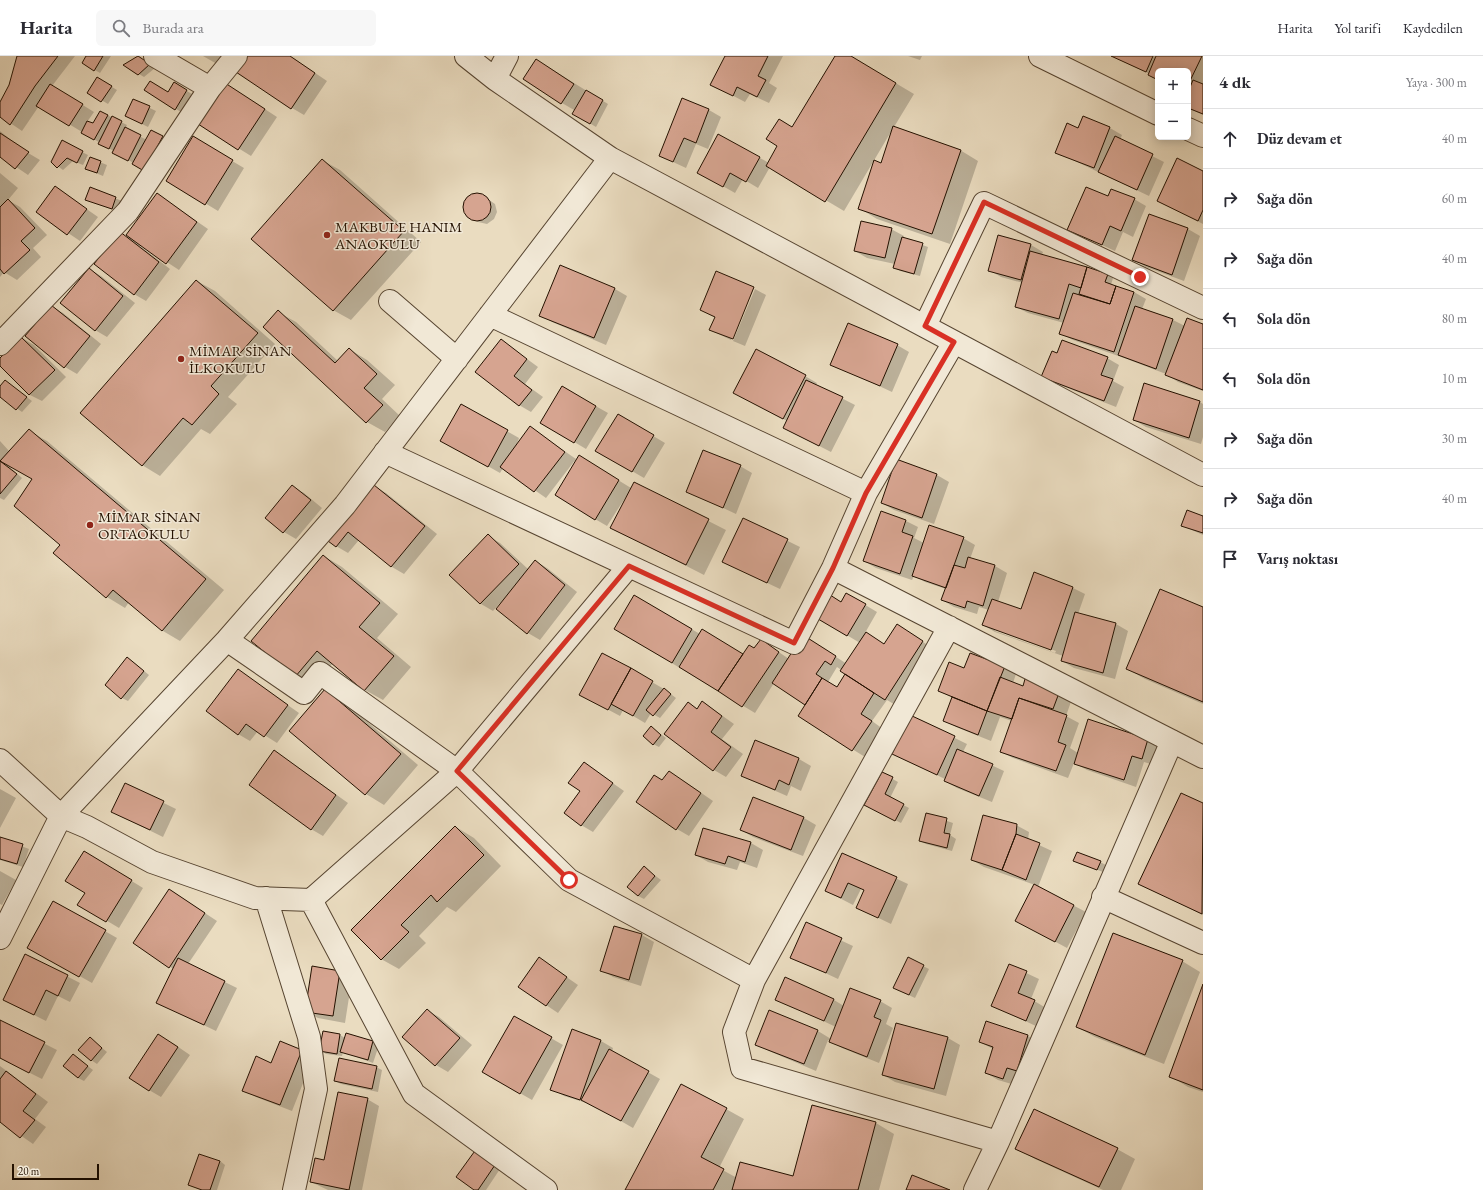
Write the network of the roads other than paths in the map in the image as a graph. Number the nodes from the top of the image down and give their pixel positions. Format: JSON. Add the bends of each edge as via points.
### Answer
{"nodes":[{"id":1,"x":155,"y":56,"type":"edge"},
{"id":2,"x":236,"y":56,"type":"edge"},
{"id":3,"x":466,"y":56,"type":"edge"},
{"id":4,"x":506,"y":56,"type":"edge"},
{"id":5,"x":1040,"y":56,"type":"edge"},
{"id":6,"x":495,"y":79,"type":"junction"},
{"id":7,"x":210,"y":88,"type":"junction"},
{"id":8,"x":1155,"y":113,"type":"edge"},
{"id":9,"x":1191,"y":130,"type":"edge"},
{"id":10,"x":1203,"y":136,"type":"edge"},
{"id":11,"x":610,"y":158,"type":"junction"},
{"id":12,"x":390,"y":301,"type":"dead end"},
{"id":13,"x":1203,"y":308,"type":"edge"},
{"id":14,"x":490,"y":315,"type":"junction"},
{"id":15,"x":925,"y":326,"type":"junction"},
{"id":16,"x":954,"y":342,"type":"junction"},
{"id":17,"x":0,"y":344,"type":"edge"},
{"id":18,"x":457,"y":359,"type":"junction"},
{"id":19,"x":385,"y":452,"type":"junction"},
{"id":20,"x":1203,"y":475,"type":"edge"},
{"id":21,"x":866,"y":493,"type":"junction"},
{"id":22,"x":629,"y":566,"type":"junction"},
{"id":23,"x":833,"y":568,"type":"junction"},
{"id":24,"x":949,"y":627,"type":"junction"},
{"id":25,"x":228,"y":640,"type":"junction"},
{"id":26,"x":1172,"y":741,"type":"junction"},
{"id":27,"x":1203,"y":757,"type":"edge"},
{"id":28,"x":0,"y":760,"type":"edge"},
{"id":29,"x":457,"y":771,"type":"junction"},
{"id":30,"x":61,"y":816,"type":"junction"},
{"id":31,"x":1103,"y":897,"type":"junction"},
{"id":32,"x":266,"y":898,"type":"junction"},
{"id":33,"x":310,"y":900,"type":"junction"},
{"id":34,"x":0,"y":938,"type":"edge"},
{"id":35,"x":1203,"y":943,"type":"edge"},
{"id":36,"x":754,"y":980,"type":"junction"},
{"id":37,"x":998,"y":1142,"type":"junction"},
{"id":38,"x":294,"y":1190,"type":"edge"},
{"id":39,"x":546,"y":1190,"type":"edge"},
{"id":40,"x":975,"y":1190,"type":"edge"}],
"edges":[{"from":1,"to":7,"type":"street"},
{"from":2,"to":7,"type":"street"},
{"from":3,"to":6,"type":"street"},
{"from":4,"to":6,"type":"street"},
{"from":5,"to":8,"type":"street"},
{"from":6,"to":11,"type":"street"},
{"from":7,"to":17,"type":"street","via":[[128,211]]},
{"from":9,"to":10,"type":"street"},
{"from":11,"to":14,"type":"street"},
{"from":11,"to":15,"type":"street"},
{"from":12,"to":18,"type":"street"},
{"from":13,"to":15,"type":"street","via":[[984,202]]},
{"from":14,"to":18,"type":"street"},
{"from":14,"to":21,"type":"street"},
{"from":15,"to":16,"type":"street"},
{"from":16,"to":20,"type":"street"},
{"from":16,"to":21,"type":"street"},
{"from":18,"to":19,"type":"street"},
{"from":19,"to":22,"type":"street"},
{"from":19,"to":25,"type":"street","via":[[345,505]]},
{"from":21,"to":23,"type":"street"},
{"from":22,"to":23,"type":"street","via":[[794,643]]},
{"from":22,"to":29,"type":"street"},
{"from":23,"to":24,"type":"street"},
{"from":24,"to":26,"type":"street"},
{"from":24,"to":36,"type":"street"},
{"from":25,"to":29,"type":"street","via":[[304,693],[320,673]]},
{"from":25,"to":30,"type":"street"},
{"from":26,"to":27,"type":"street"},
{"from":26,"to":31,"type":"street"},
{"from":28,"to":30,"type":"street"},
{"from":29,"to":33,"type":"street"},
{"from":29,"to":36,"type":"street","via":[[569,880]]},
{"from":30,"to":32,"type":"street","via":[[152,862],[255,898]]},
{"from":30,"to":34,"type":"street"},
{"from":31,"to":35,"type":"street"},
{"from":31,"to":37,"type":"street"},
{"from":32,"to":33,"type":"street"},
{"from":32,"to":38,"type":"street","via":[[309,1037],[316,1089]]},
{"from":33,"to":39,"type":"street","via":[[414,1094]]},
{"from":36,"to":37,"type":"street","via":[[734,1032],[742,1068]]},
{"from":37,"to":40,"type":"street"}]}
